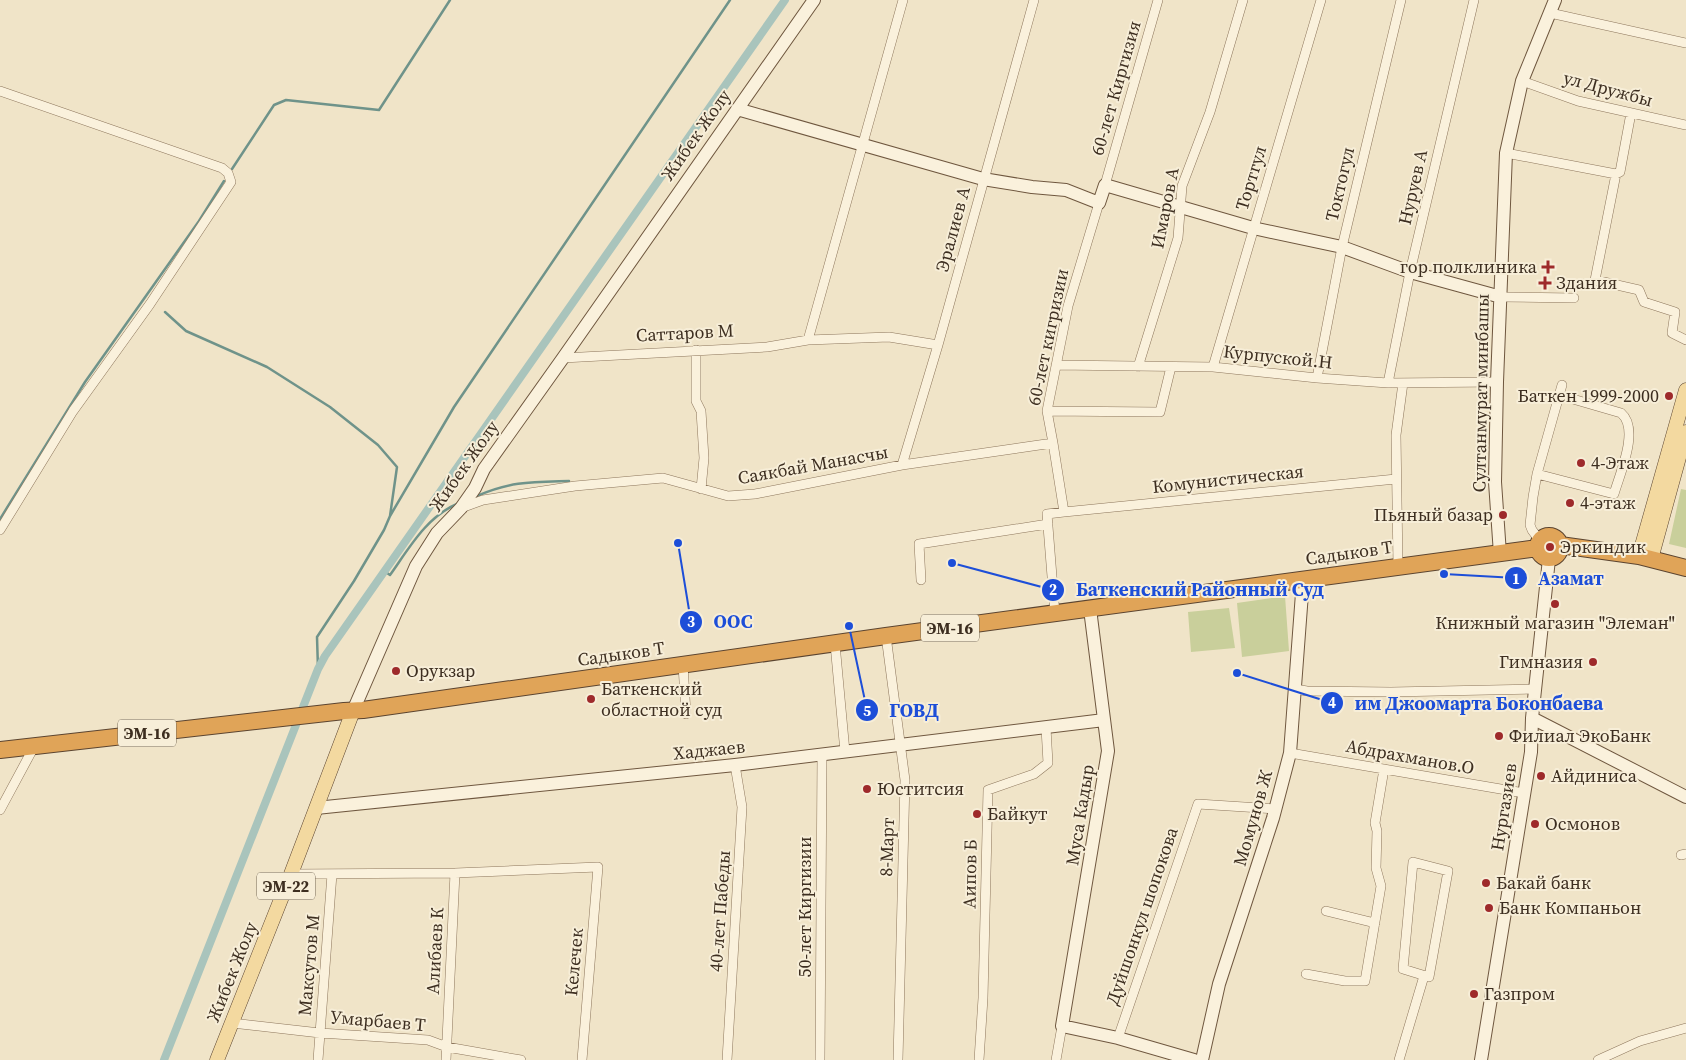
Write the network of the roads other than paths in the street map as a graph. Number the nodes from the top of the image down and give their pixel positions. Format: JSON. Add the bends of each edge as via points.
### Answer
{"nodes":[{"id":1,"x":814,"y":0,"type":"edge"},
{"id":2,"x":904,"y":0,"type":"edge"},
{"id":3,"x":1034,"y":0,"type":"edge"},
{"id":4,"x":1158,"y":0,"type":"edge"},
{"id":5,"x":1244,"y":0,"type":"edge"},
{"id":6,"x":1321,"y":0,"type":"edge"},
{"id":7,"x":1401,"y":0,"type":"edge"},
{"id":8,"x":1474,"y":0,"type":"edge"},
{"id":9,"x":1555,"y":0,"type":"edge"},
{"id":10,"x":1550,"y":12,"type":"junction"},
{"id":11,"x":1686,"y":43,"type":"edge"},
{"id":12,"x":1522,"y":81,"type":"junction"},
{"id":13,"x":0,"y":91,"type":"edge"},
{"id":14,"x":737,"y":109,"type":"junction"},
{"id":15,"x":1631,"y":113,"type":"junction"},
{"id":16,"x":1686,"y":125,"type":"edge"},
{"id":17,"x":863,"y":145,"type":"junction"},
{"id":18,"x":1506,"y":154,"type":"junction"},
{"id":19,"x":1616,"y":174,"type":"junction"},
{"id":20,"x":983,"y":179,"type":"junction"},
{"id":21,"x":1105,"y":185,"type":"junction"},
{"id":22,"x":1099,"y":203,"type":"junction"},
{"id":23,"x":1181,"y":207,"type":"junction"},
{"id":24,"x":1253,"y":228,"type":"junction"},
{"id":25,"x":1342,"y":248,"type":"junction"},
{"id":26,"x":1410,"y":272,"type":"junction"},
{"id":27,"x":1501,"y":297,"type":"junction"},
{"id":28,"x":1574,"y":298,"type":"dead end"},
{"id":29,"x":808,"y":340,"type":"junction"},
{"id":30,"x":1686,"y":340,"type":"edge"},
{"id":31,"x":938,"y":345,"type":"junction"},
{"id":32,"x":696,"y":350,"type":"junction"},
{"id":33,"x":563,"y":358,"type":"junction"},
{"id":34,"x":1056,"y":364,"type":"junction"},
{"id":35,"x":1138,"y":367,"type":"junction"},
{"id":36,"x":1170,"y":367,"type":"junction"},
{"id":37,"x":1213,"y":367,"type":"junction"},
{"id":38,"x":1318,"y":378,"type":"junction"},
{"id":39,"x":1497,"y":382,"type":"junction"},
{"id":40,"x":1388,"y":383,"type":"junction"},
{"id":41,"x":1404,"y":383,"type":"junction"},
{"id":42,"x":1562,"y":385,"type":"dead end"},
{"id":43,"x":1686,"y":390,"type":"edge"},
{"id":44,"x":1559,"y":395,"type":"junction"},
{"id":45,"x":1047,"y":412,"type":"junction"},
{"id":46,"x":1686,"y":432,"type":"edge"},
{"id":47,"x":1053,"y":443,"type":"junction"},
{"id":48,"x":902,"y":466,"type":"junction"},
{"id":49,"x":1537,"y":474,"type":"junction"},
{"id":50,"x":1396,"y":479,"type":"junction"},
{"id":51,"x":701,"y":489,"type":"junction"},
{"id":52,"x":461,"y":508,"type":"junction"},
{"id":53,"x":1064,"y":512,"type":"junction"},
{"id":54,"x":1048,"y":524,"type":"junction"},
{"id":55,"x":0,"y":530,"type":"edge"},
{"id":56,"x":1542,"y":549,"type":"junction"},
{"id":57,"x":1500,"y":554,"type":"junction"},
{"id":58,"x":1645,"y":558,"type":"junction"},
{"id":59,"x":1398,"y":566,"type":"junction"},
{"id":60,"x":1686,"y":568,"type":"edge"},
{"id":61,"x":921,"y":580,"type":"dead end"},
{"id":62,"x":1303,"y":580,"type":"junction"},
{"id":63,"x":1090,"y":609,"type":"junction"},
{"id":64,"x":1055,"y":614,"type":"junction"},
{"id":65,"x":886,"y":636,"type":"junction"},
{"id":66,"x":835,"y":644,"type":"junction"},
{"id":67,"x":683,"y":665,"type":"junction"},
{"id":68,"x":1295,"y":688,"type":"junction"},
{"id":69,"x":1536,"y":689,"type":"junction"},
{"id":70,"x":358,"y":710,"type":"junction"},
{"id":71,"x":686,"y":714,"type":"dead end"},
{"id":72,"x":1532,"y":718,"type":"junction"},
{"id":73,"x":1104,"y":720,"type":"junction"},
{"id":74,"x":1046,"y":728,"type":"junction"},
{"id":75,"x":36,"y":745,"type":"junction"},
{"id":76,"x":901,"y":745,"type":"junction"},
{"id":77,"x":0,"y":750,"type":"edge"},
{"id":78,"x":845,"y":752,"type":"junction"},
{"id":79,"x":1290,"y":753,"type":"junction"},
{"id":80,"x":822,"y":755,"type":"junction"},
{"id":81,"x":735,"y":766,"type":"junction"},
{"id":82,"x":1384,"y":769,"type":"junction"},
{"id":83,"x":1524,"y":793,"type":"junction"},
{"id":84,"x":1686,"y":797,"type":"edge"},
{"id":85,"x":316,"y":808,"type":"junction"},
{"id":86,"x":1276,"y":809,"type":"junction"},
{"id":87,"x":0,"y":810,"type":"edge"},
{"id":88,"x":455,"y":873,"type":"junction"},
{"id":89,"x":291,"y":874,"type":"junction"},
{"id":90,"x":332,"y":874,"type":"junction"},
{"id":91,"x":1326,"y":911,"type":"dead end"},
{"id":92,"x":1375,"y":922,"type":"junction"},
{"id":93,"x":1306,"y":974,"type":"dead end"},
{"id":94,"x":1424,"y":976,"type":"junction"},
{"id":95,"x":232,"y":1023,"type":"junction"},
{"id":96,"x":1062,"y":1026,"type":"junction"},
{"id":97,"x":1686,"y":1028,"type":"edge"},
{"id":98,"x":320,"y":1033,"type":"junction"},
{"id":99,"x":1118,"y":1038,"type":"junction"},
{"id":100,"x":447,"y":1047,"type":"junction"},
{"id":101,"x":217,"y":1060,"type":"edge"},
{"id":102,"x":318,"y":1060,"type":"edge"},
{"id":103,"x":446,"y":1060,"type":"edge"},
{"id":104,"x":521,"y":1060,"type":"edge"},
{"id":105,"x":582,"y":1060,"type":"edge"},
{"id":106,"x":726,"y":1060,"type":"edge"},
{"id":107,"x":820,"y":1060,"type":"edge"},
{"id":108,"x":898,"y":1060,"type":"edge"},
{"id":109,"x":980,"y":1060,"type":"edge"},
{"id":110,"x":1056,"y":1060,"type":"edge"},
{"id":111,"x":1194,"y":1060,"type":"edge"},
{"id":112,"x":1202,"y":1060,"type":"edge"},
{"id":113,"x":1399,"y":1060,"type":"edge"},
{"id":114,"x":1481,"y":1060,"type":"edge"},
{"id":115,"x":1598,"y":1060,"type":"edge"}],
"edges":[{"from":1,"to":14,"type":"street","name":"Жибек Жолу"},
{"from":2,"to":17,"type":"street"},
{"from":3,"to":20,"type":"street","name":"Эралиев А"},
{"from":4,"to":21,"type":"street","name":"60-лет Киргизия"},
{"from":5,"to":23,"type":"street","name":"Имаров А","via":[[1210,112],[1182,186]]},
{"from":6,"to":24,"type":"street","name":"Тортгул"},
{"from":7,"to":25,"type":"street","name":"Токтогул"},
{"from":8,"to":26,"type":"street","name":"Нуруев А"},
{"from":9,"to":10,"type":"street","name":"Султанмурат минбашы"},
{"from":10,"to":11,"type":"street"},
{"from":10,"to":12,"type":"street","name":"Султанмурат минбашы"},
{"from":12,"to":15,"type":"street","name":"ул Дружбы"},
{"from":12,"to":18,"type":"street","name":"Султанмурат минбашы"},
{"from":13,"to":55,"type":"street","via":[[222,168],[231,182],[150,304],[73,411]]},
{"from":14,"to":17,"type":"street"},
{"from":14,"to":33,"type":"street","name":"Жибек Жолу"},
{"from":15,"to":16,"type":"street","name":"ул Дружбы"},
{"from":15,"to":19,"type":"street","via":[[1620,172]]},
{"from":17,"to":20,"type":"street"},
{"from":17,"to":29,"type":"street"},
{"from":18,"to":19,"type":"street"},
{"from":18,"to":27,"type":"street","name":"Султанмурат минбашы"},
{"from":19,"to":30,"type":"street","via":[[1595,280],[1639,290],[1644,302],[1675,312],[1672,333]]},
{"from":20,"to":22,"type":"street","via":[[1066,190]]},
{"from":20,"to":31,"type":"street","name":"Эралиев А"},
{"from":21,"to":22,"type":"street"},
{"from":21,"to":23,"type":"street"},
{"from":22,"to":34,"type":"street","name":"60-лет кигризии","via":[[1068,306]]},
{"from":23,"to":24,"type":"street"},
{"from":23,"to":35,"type":"street","name":"Имаров А","via":[[1178,238]]},
{"from":24,"to":25,"type":"street"},
{"from":24,"to":37,"type":"street","name":"Тортгул"},
{"from":25,"to":26,"type":"street"},
{"from":25,"to":38,"type":"street","name":"Токтогул"},
{"from":26,"to":27,"type":"street"},
{"from":26,"to":40,"type":"street","name":"Нуруев А"},
{"from":27,"to":28,"type":"street"},
{"from":27,"to":39,"type":"street","name":"Султанмурат минбашы"},
{"from":29,"to":31,"type":"street","name":"Саттаров М","via":[[889,337]]},
{"from":29,"to":32,"type":"street","name":"Саттаров М","via":[[767,347]]},
{"from":31,"to":48,"type":"street","name":"Эралиев А"},
{"from":32,"to":33,"type":"street","name":"Саттаров М"},
{"from":32,"to":51,"type":"street","via":[[696,401],[700,411],[704,458]]},
{"from":33,"to":52,"type":"street","name":"Жибек Жолу","via":[[484,468]]},
{"from":34,"to":35,"type":"street","name":"Курпуской.Н"},
{"from":34,"to":45,"type":"street","name":"60-лет кигризии"},
{"from":35,"to":36,"type":"street","name":"Курпуской.Н"},
{"from":36,"to":37,"type":"street","name":"Курпуской.Н"},
{"from":36,"to":45,"type":"street","via":[[1160,412]]},
{"from":37,"to":38,"type":"street","name":"Курпуской.Н"},
{"from":38,"to":40,"type":"street","name":"Курпуской.Н"},
{"from":39,"to":41,"type":"street","name":"Курпуской.Н"},
{"from":39,"to":57,"type":"street","name":"Султанмурат минбашы","via":[[1495,482]]},
{"from":40,"to":41,"type":"street","name":"Курпуской.Н"},
{"from":41,"to":50,"type":"street","via":[[1396,435]]},
{"from":42,"to":44,"type":"street"},
{"from":43,"to":58,"type":"main road"},
{"from":44,"to":49,"type":"street"},
{"from":44,"to":49,"type":"street","via":[[1621,412],[1627,420],[1630,439],[1614,494]]},
{"from":45,"to":47,"type":"street","name":"60-лет кигризии"},
{"from":46,"to":58,"type":"main road"},
{"from":47,"to":48,"type":"street","name":"Саякбай Манасчы"},
{"from":47,"to":53,"type":"street","name":"60-лет кигризии"},
{"from":48,"to":51,"type":"street","name":"Саякбай Манасчы","via":[[755,494],[728,496]]},
{"from":49,"to":56,"type":"street","via":[[1530,525]]},
{"from":50,"to":53,"type":"street","name":"Комунистическая"},
{"from":50,"to":59,"type":"street"},
{"from":51,"to":52,"type":"street","name":"Саякбай Манасчы","via":[[664,478],[576,486],[482,500]]},
{"from":52,"to":70,"type":"street","name":"Жибек Жолу","via":[[437,533],[416,566]]},
{"from":53,"to":54,"type":"street","via":[[1048,514]]},
{"from":54,"to":61,"type":"street","via":[[918,544]]},
{"from":54,"to":64,"type":"street"},
{"from":56,"to":57,"type":"highway","name":"Садыков Т","number":"ЭМ-16"},
{"from":56,"to":58,"type":"highway","via":[[1558,555],[1560,544]]},
{"from":56,"to":69,"type":"street","name":"Нургазиев"},
{"from":57,"to":59,"type":"highway","name":"Садыков Т","number":"ЭМ-16"},
{"from":58,"to":60,"type":"highway"},
{"from":59,"to":62,"type":"highway","name":"Садыков Т","number":"ЭМ-16"},
{"from":62,"to":63,"type":"highway","name":"Садыков Т","number":"ЭМ-16"},
{"from":62,"to":68,"type":"street","name":"Момунов Ж"},
{"from":63,"to":64,"type":"highway","name":"Садыков Т","number":"ЭМ-16"},
{"from":63,"to":73,"type":"street","name":"Муса Кадыр"},
{"from":64,"to":65,"type":"highway","name":"Садыков Т","number":"ЭМ-16"},
{"from":65,"to":66,"type":"highway","name":"Садыков Т","number":"ЭМ-16"},
{"from":65,"to":76,"type":"street","name":"8-Март"},
{"from":66,"to":67,"type":"highway","name":"Садыков Т","number":"ЭМ-16"},
{"from":66,"to":78,"type":"street"},
{"from":67,"to":70,"type":"highway","name":"Садыков Т","number":"ЭМ-16"},
{"from":67,"to":71,"type":"street"},
{"from":68,"to":69,"type":"street","via":[[1391,692]]},
{"from":68,"to":79,"type":"street","name":"Момунов Ж"},
{"from":69,"to":72,"type":"street","name":"Нургазиев"},
{"from":70,"to":75,"type":"highway","number":"ЭМ-16"},
{"from":70,"to":85,"type":"main road","name":"Жибек Жолу","number":"ЭМ-22"},
{"from":72,"to":83,"type":"street","name":"Нургазиев","via":[[1531,752]]},
{"from":72,"to":84,"type":"street"},
{"from":73,"to":74,"type":"street","name":"Хаджаев"},
{"from":73,"to":96,"type":"street","name":"Муса Кадыр","via":[[1108,751]]},
{"from":74,"to":76,"type":"street","name":"Хаджаев"},
{"from":74,"to":109,"type":"street","name":"Аипов Б","via":[[1048,763],[1034,774],[988,790]]},
{"from":75,"to":77,"type":"highway","number":"ЭМ-16"},
{"from":75,"to":87,"type":"street"},
{"from":76,"to":78,"type":"street","name":"Хаджаев"},
{"from":76,"to":108,"type":"street","name":"8-Март","via":[[905,780]]},
{"from":78,"to":80,"type":"street","name":"Хаджаев"},
{"from":79,"to":82,"type":"street","name":"Абдрахманов.О"},
{"from":79,"to":86,"type":"street","name":"Момунов Ж"},
{"from":80,"to":81,"type":"street","name":"Хаджаев"},
{"from":80,"to":107,"type":"street","name":"50-лет Киргизии"},
{"from":81,"to":85,"type":"street","name":"Хаджаев"},
{"from":81,"to":106,"type":"street","name":"40-лет Пабеды","via":[[742,807]]},
{"from":82,"to":83,"type":"street","name":"Абдрахманов.О"},
{"from":82,"to":92,"type":"street","via":[[1375,823],[1378,831],[1376,868],[1381,886]]},
{"from":83,"to":114,"type":"street","name":"Нургазиев"},
{"from":85,"to":89,"type":"main road","name":"Жибек Жолу","number":"ЭМ-22"},
{"from":86,"to":99,"type":"street","name":"Дуйшонкул шопокова","via":[[1198,804]]},
{"from":86,"to":112,"type":"street","name":"Момунов Ж","via":[[1219,984]]},
{"from":88,"to":90,"type":"street"},
{"from":88,"to":100,"type":"street","name":"Алибаев К"},
{"from":88,"to":105,"type":"street","name":"Келечек","via":[[598,867]]},
{"from":89,"to":90,"type":"street"},
{"from":89,"to":95,"type":"main road","name":"Жибек Жолу","number":"ЭМ-22"},
{"from":90,"to":98,"type":"street","name":"Максутов М"},
{"from":91,"to":92,"type":"street"},
{"from":92,"to":93,"type":"street","via":[[1364,981]]},
{"from":94,"to":94,"type":"street","via":[[1429,977],[1448,871],[1414,862],[1403,969]]},
{"from":94,"to":113,"type":"street"},
{"from":95,"to":98,"type":"street","name":"Умарбаев Т"},
{"from":95,"to":101,"type":"main road","name":"Жибек Жолу","number":"ЭМ-22"},
{"from":96,"to":99,"type":"street"},
{"from":96,"to":110,"type":"street"},
{"from":97,"to":115,"type":"street","via":[[1640,1041]]},
{"from":98,"to":100,"type":"street","name":"Умарбаев Т","via":[[428,1040]]},
{"from":98,"to":102,"type":"street","name":"Максутов М"},
{"from":99,"to":111,"type":"street"},
{"from":100,"to":103,"type":"street","name":"Алибаев К"},
{"from":100,"to":104,"type":"street","name":"Умарбаев Т"}]}
